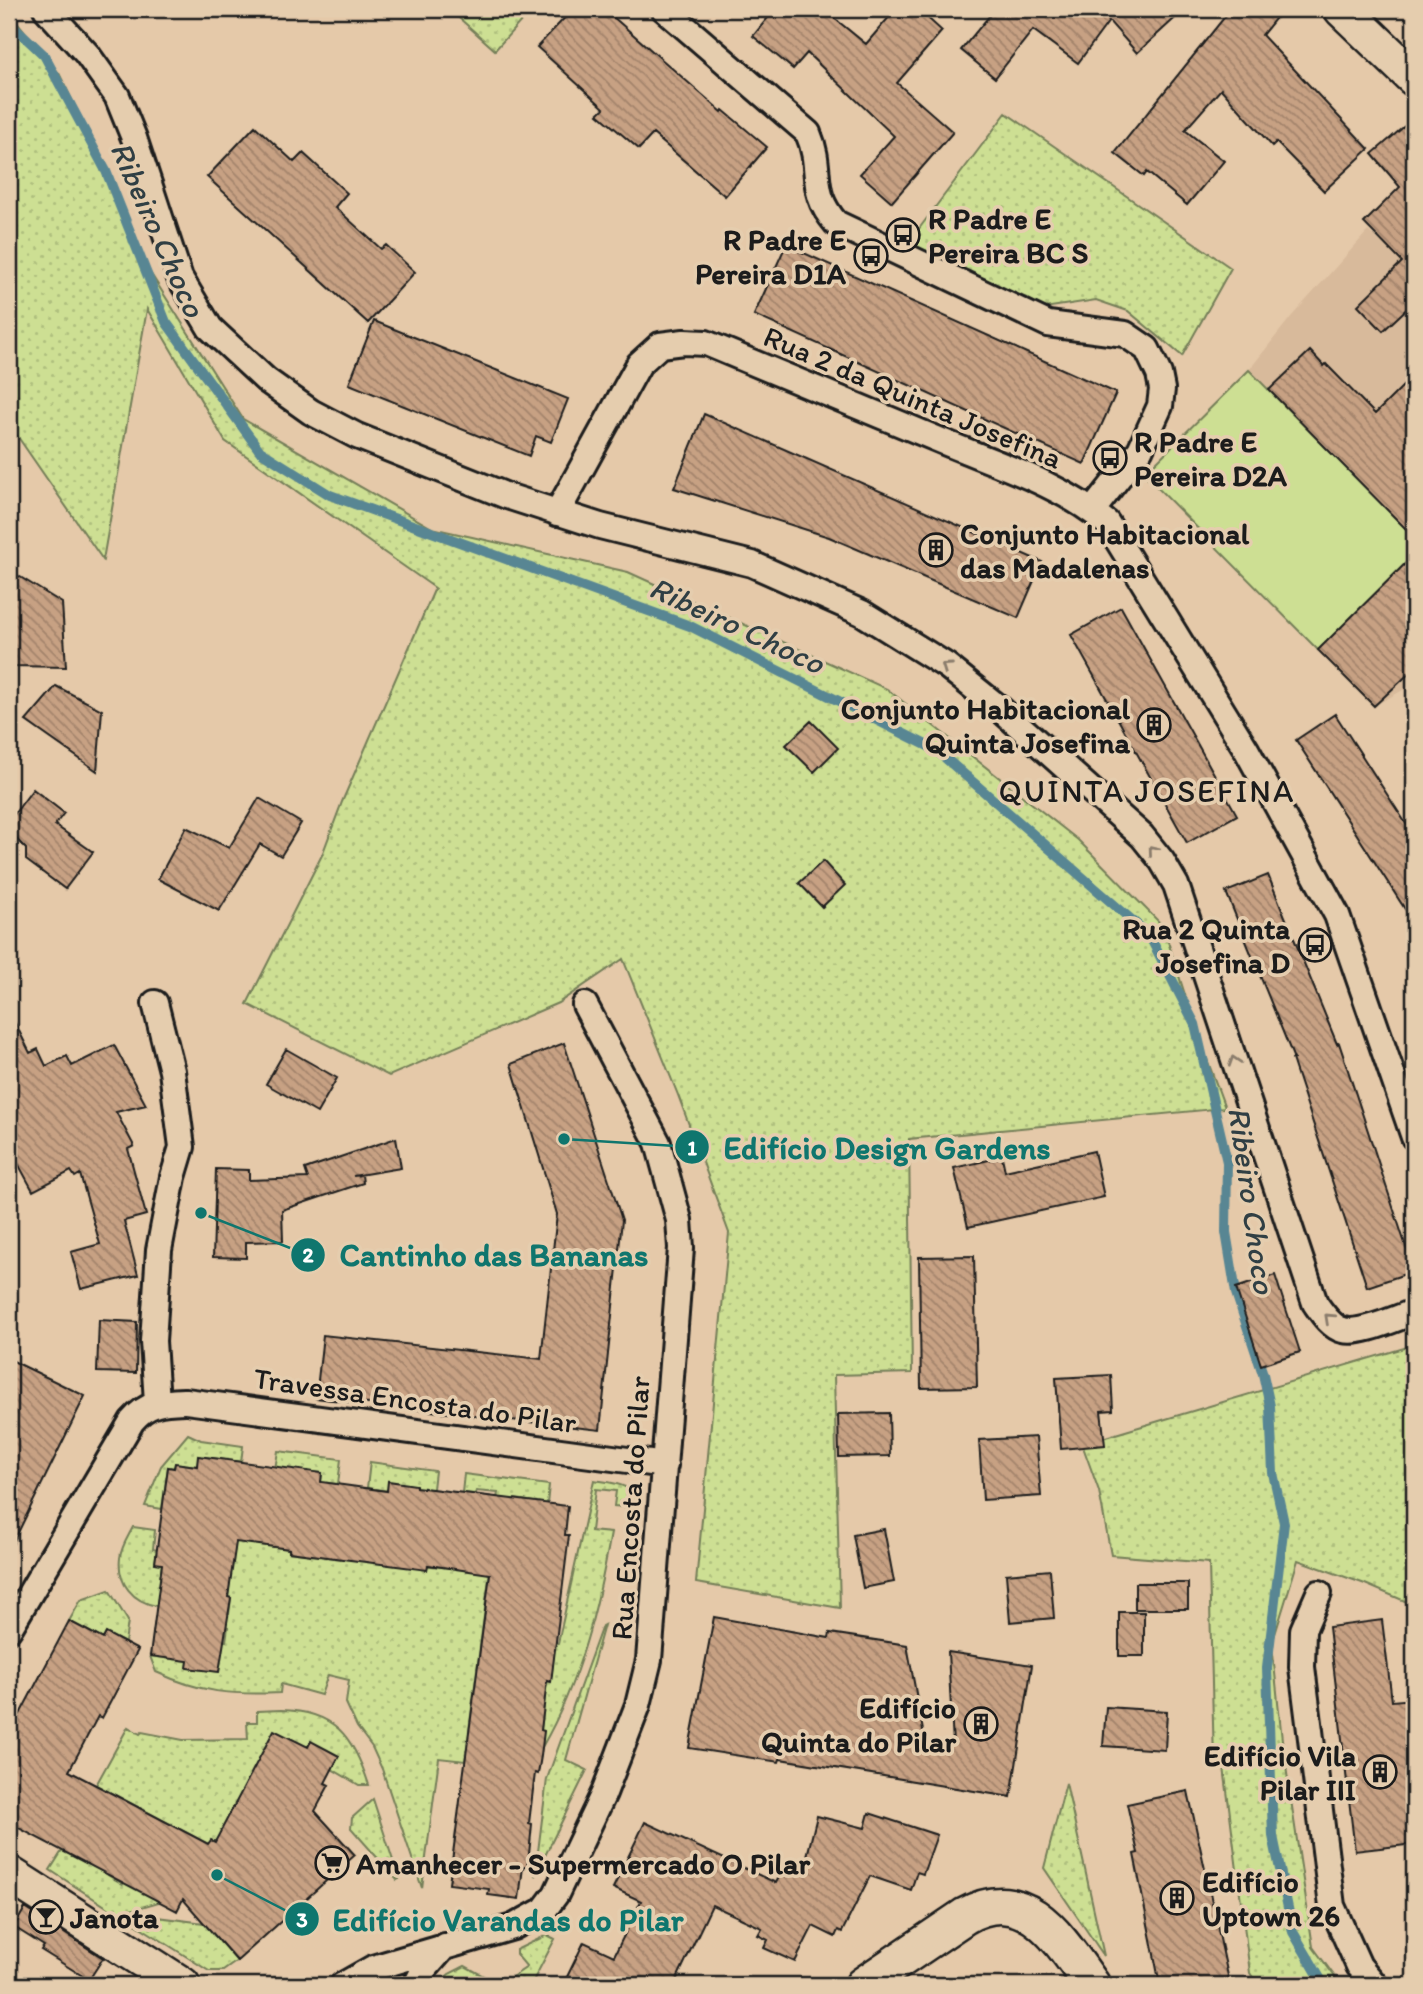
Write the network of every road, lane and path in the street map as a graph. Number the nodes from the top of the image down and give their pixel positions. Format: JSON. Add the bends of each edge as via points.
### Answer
{"nodes":[{"id":1,"x":46,"y":9,"type":"edge"},
{"id":2,"x":664,"y":9,"type":"edge"},
{"id":3,"x":1342,"y":9,"type":"edge"},
{"id":4,"x":1414,"y":78,"type":"edge"},
{"id":5,"x":1092,"y":511,"type":"junction"},
{"id":6,"x":557,"y":513,"type":"junction"},
{"id":7,"x":155,"y":1003,"type":"dead end"},
{"id":8,"x":585,"y":1005,"type":"dead end"},
{"id":9,"x":1414,"y":1138,"type":"edge"},
{"id":10,"x":1414,"y":1312,"type":"edge"},
{"id":11,"x":157,"y":1402,"type":"junction"},
{"id":12,"x":665,"y":1465,"type":"junction"},
{"id":13,"x":1319,"y":1593,"type":"dead end"},
{"id":14,"x":9,"y":1629,"type":"edge"},
{"id":15,"x":9,"y":1874,"type":"edge"},
{"id":16,"x":446,"y":1946,"type":"junction"},
{"id":17,"x":182,"y":1985,"type":"edge"},
{"id":18,"x":344,"y":1985,"type":"edge"},
{"id":19,"x":416,"y":1985,"type":"edge"},
{"id":20,"x":863,"y":1985,"type":"edge"},
{"id":21,"x":1091,"y":1985,"type":"edge"},
{"id":22,"x":1375,"y":1985,"type":"edge"}],
"edges":[{"from":1,"to":6,"type":"street","via":[[117,96],[180,278],[210,328],[236,355],[311,412],[357,436]]},
{"from":2,"to":5,"type":"street","via":[[808,133],[816,150],[817,189],[823,208],[836,223],[1048,324],[1125,334],[1147,349],[1159,374],[1160,406],[1140,450]]},
{"from":3,"to":4,"type":"street"},
{"from":5,"to":6,"type":"street","name":"Rua 2 da Quinta Josefina","via":[[1033,478],[706,343],[684,342],[660,345],[639,365]]},
{"from":5,"to":9,"type":"street","name":"Rua 2 da Quinta Josefina","via":[[1107,523],[1197,666],[1337,915]]},
{"from":10,"to":6,"type":"street","one_way":true,"via":[[1358,1330],[1342,1330],[1315,1303],[1176,885],[1142,836],[947,666],[862,613],[752,564]]},
{"from":7,"to":11,"type":"street","via":[[172,1071],[182,1146],[159,1250],[153,1341]]},
{"from":8,"to":12,"type":"street","name":"Rua Encosta do Pilar","via":[[658,1143],[679,1220],[681,1248]]},
{"from":11,"to":12,"type":"street","name":"Travessa Encosta do Pilar","via":[[186,1401]]},
{"from":11,"to":14,"type":"street","via":[[142,1409],[132,1421]]},
{"from":12,"to":16,"type":"street","name":"Rua Encosta do Pilar","via":[[649,1660],[638,1705],[604,1793],[544,1910],[513,1927]]},
{"from":13,"to":22,"type":"street","via":[[1303,1630],[1302,1667],[1332,1906],[1359,1966]]},
{"from":15,"to":17,"type":"street"},
{"from":16,"to":18,"type":"street","name":"Rua Encosta do Pilar","via":[[373,1968]]},
{"from":16,"to":19,"type":"street"},
{"from":20,"to":21,"type":"street","via":[[969,1914],[1008,1906],[1027,1912],[1050,1930]]}]}
